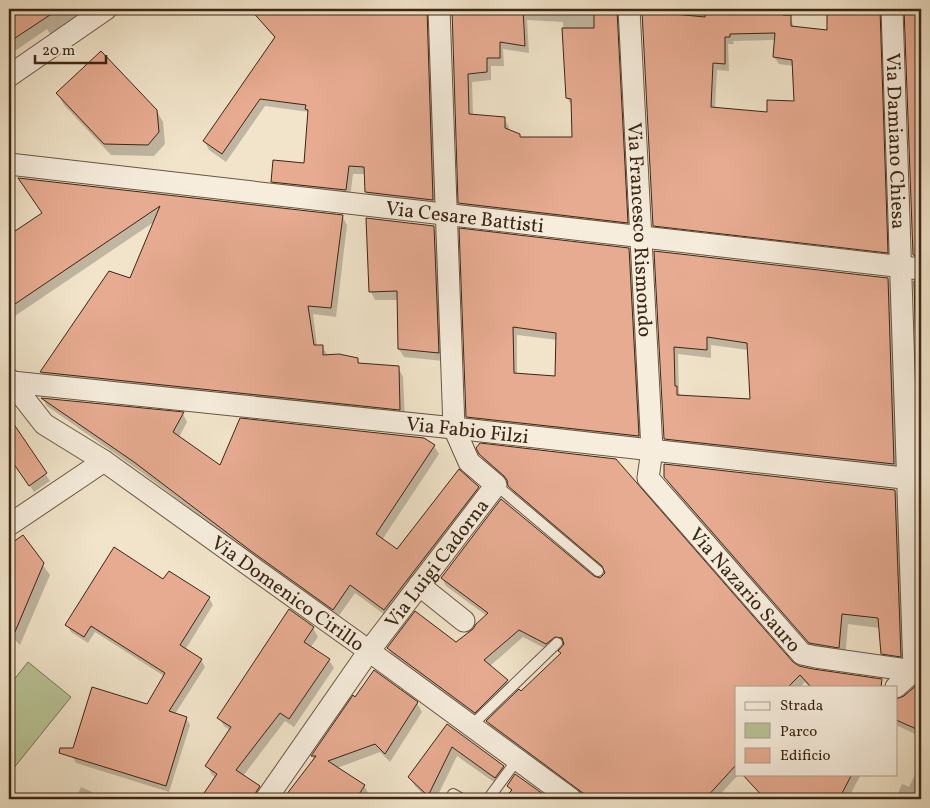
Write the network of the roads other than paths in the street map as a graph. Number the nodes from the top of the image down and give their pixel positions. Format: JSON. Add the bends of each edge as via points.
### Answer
{"nodes":[{"id":1,"x":106,"y":9,"type":"edge"},
{"id":2,"x":439,"y":9,"type":"edge"},
{"id":3,"x":629,"y":9,"type":"edge"},
{"id":4,"x":892,"y":9,"type":"edge"},
{"id":5,"x":9,"y":76,"type":"edge"},
{"id":6,"x":9,"y":164,"type":"edge"},
{"id":7,"x":446,"y":215,"type":"junction"},
{"id":8,"x":640,"y":237,"type":"junction"},
{"id":9,"x":900,"y":267,"type":"junction"},
{"id":10,"x":921,"y":269,"type":"edge"},
{"id":11,"x":10,"y":381,"type":"edge"},
{"id":12,"x":454,"y":428,"type":"junction"},
{"id":13,"x":652,"y":450,"type":"junction"},
{"id":14,"x":104,"y":461,"type":"junction"},
{"id":15,"x":914,"y":479,"type":"edge"},
{"id":16,"x":496,"y":485,"type":"junction"},
{"id":17,"x":9,"y":524,"type":"edge"},
{"id":18,"x":598,"y":571,"type":"dead end"},
{"id":19,"x":419,"y":585,"type":"junction"},
{"id":20,"x":464,"y":621,"type":"dead end"},
{"id":21,"x":557,"y":643,"type":"dead end"},
{"id":22,"x":369,"y":651,"type":"junction"},
{"id":23,"x":918,"y":671,"type":"edge"},
{"id":24,"x":897,"y":686,"type":"edge"},
{"id":25,"x":471,"y":726,"type":"junction"},
{"id":26,"x":517,"y":760,"type":"junction"},
{"id":27,"x":453,"y":794,"type":"dead end"},
{"id":28,"x":266,"y":799,"type":"edge"},
{"id":29,"x":462,"y":799,"type":"edge"},
{"id":30,"x":488,"y":799,"type":"edge"},
{"id":31,"x":571,"y":799,"type":"edge"}],
"edges":[{"from":1,"to":5,"type":"street"},
{"from":2,"to":7,"type":"street"},
{"from":3,"to":8,"type":"street","name":"Via Francesco Rismondo"},
{"from":4,"to":9,"type":"street","name":"Via Damiano Chiesa"},
{"from":6,"to":7,"type":"street","name":"Via Cesare Battisti"},
{"from":7,"to":8,"type":"street","name":"Via Cesare Battisti"},
{"from":7,"to":12,"type":"street"},
{"from":8,"to":9,"type":"street","name":"Via Cesare Battisti"},
{"from":8,"to":13,"type":"street","name":"Via Francesco Rismondo"},
{"from":9,"to":10,"type":"street","name":"Via Cesare Battisti"},
{"from":9,"to":15,"type":"street","name":"Via Damiano Chiesa"},
{"from":11,"to":12,"type":"street","name":"Via Fabio Filzi"},
{"from":11,"to":14,"type":"street","name":"Via Domenico Cirillo","via":[[44,424]]},
{"from":12,"to":13,"type":"street","name":"Via Fabio Filzi"},
{"from":12,"to":16,"type":"street","name":"Via Luigi Cadorna","via":[[469,462]]},
{"from":13,"to":15,"type":"street","name":"Via Fabio Filzi"},
{"from":13,"to":23,"type":"street","name":"Via Nazario Sauro","via":[[648,478],[802,654]]},
{"from":14,"to":17,"type":"street"},
{"from":14,"to":22,"type":"street","name":"Via Domenico Cirillo"},
{"from":15,"to":23,"type":"street","name":"Via Damiano Chiesa"},
{"from":16,"to":18,"type":"lane"},
{"from":16,"to":19,"type":"street","name":"Via Luigi Cadorna"},
{"from":19,"to":20,"type":"street"},
{"from":19,"to":22,"type":"street","name":"Via Luigi Cadorna"},
{"from":21,"to":25,"type":"lane"},
{"from":22,"to":25,"type":"street","name":"Via Domenico Cirillo"},
{"from":22,"to":28,"type":"street","name":"Via Luigi Cadorna"},
{"from":23,"to":24,"type":"street"},
{"from":25,"to":26,"type":"street","name":"Via Domenico Cirillo"},
{"from":26,"to":30,"type":"lane"},
{"from":26,"to":31,"type":"street","name":"Via Domenico Cirillo"},
{"from":27,"to":29,"type":"lane"}]}
